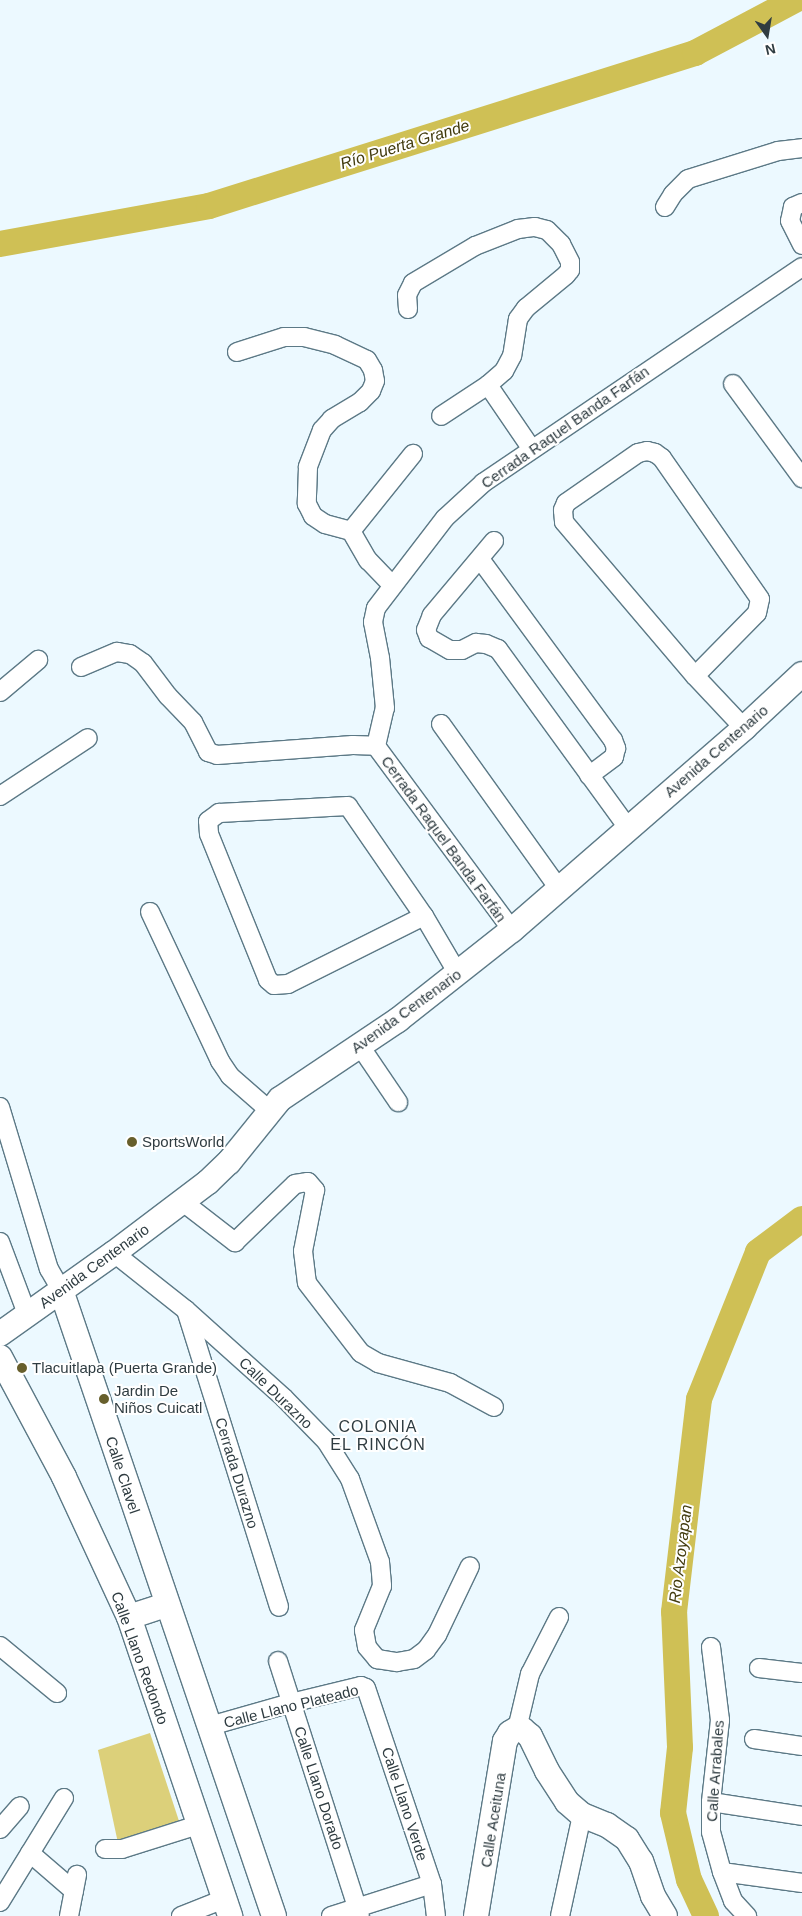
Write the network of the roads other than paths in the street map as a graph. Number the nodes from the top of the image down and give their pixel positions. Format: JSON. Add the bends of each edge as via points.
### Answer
{"nodes":[{"id":1,"x":802,"y":148,"type":"edge"},
{"id":2,"x":802,"y":203,"type":"edge"},
{"id":3,"x":666,"y":207,"type":"dead end"},
{"id":4,"x":802,"y":245,"type":"edge"},
{"id":5,"x":802,"y":267,"type":"edge"},
{"id":6,"x":408,"y":309,"type":"dead end"},
{"id":7,"x":237,"y":352,"type":"dead end"},
{"id":8,"x":733,"y":384,"type":"dead end"},
{"id":9,"x":488,"y":385,"type":"junction"},
{"id":10,"x":441,"y":416,"type":"dead end"},
{"id":11,"x":531,"y":448,"type":"junction"},
{"id":12,"x":414,"y":454,"type":"dead end"},
{"id":13,"x":802,"y":478,"type":"edge"},
{"id":14,"x":350,"y":531,"type":"junction"},
{"id":15,"x":494,"y":541,"type":"dead end"},
{"id":16,"x":480,"y":559,"type":"junction"},
{"id":17,"x":392,"y":585,"type":"junction"},
{"id":18,"x":38,"y":660,"type":"dead end"},
{"id":19,"x":81,"y":667,"type":"dead end"},
{"id":20,"x":802,"y":674,"type":"edge"},
{"id":21,"x":695,"y":676,"type":"junction"},
{"id":22,"x":0,"y":692,"type":"edge"},
{"id":23,"x":441,"y":724,"type":"dead end"},
{"id":24,"x":744,"y":728,"type":"junction"},
{"id":25,"x":88,"y":738,"type":"dead end"},
{"id":26,"x":376,"y":746,"type":"junction"},
{"id":27,"x":589,"y":776,"type":"junction"},
{"id":28,"x":0,"y":796,"type":"edge"},
{"id":29,"x":628,"y":828,"type":"junction"},
{"id":30,"x":559,"y":889,"type":"junction"},
{"id":31,"x":150,"y":912,"type":"dead end"},
{"id":32,"x":424,"y":916,"type":"junction"},
{"id":33,"x":512,"y":930,"type":"junction"},
{"id":34,"x":458,"y":974,"type":"junction"},
{"id":35,"x":360,"y":1046,"type":"junction"},
{"id":36,"x":398,"y":1102,"type":"dead end"},
{"id":37,"x":0,"y":1107,"type":"edge"},
{"id":38,"x":269,"y":1110,"type":"junction"},
{"id":39,"x":182,"y":1202,"type":"junction"},
{"id":40,"x":0,"y":1242,"type":"edge"},
{"id":41,"x":114,"y":1253,"type":"junction"},
{"id":42,"x":62,"y":1290,"type":"junction"},
{"id":43,"x":186,"y":1310,"type":"junction"},
{"id":44,"x":27,"y":1314,"type":"junction"},
{"id":45,"x":0,"y":1334,"type":"edge"},
{"id":46,"x":0,"y":1358,"type":"edge"},
{"id":47,"x":494,"y":1407,"type":"dead end"},
{"id":48,"x":470,"y":1566,"type":"dead end"},
{"id":49,"x":166,"y":1604,"type":"junction"},
{"id":50,"x":279,"y":1607,"type":"dead end"},
{"id":51,"x":128,"y":1617,"type":"junction"},
{"id":52,"x":559,"y":1617,"type":"dead end"},
{"id":53,"x":0,"y":1646,"type":"edge"},
{"id":54,"x":711,"y":1647,"type":"dead end"},
{"id":55,"x":278,"y":1661,"type":"dead end"},
{"id":56,"x":759,"y":1668,"type":"dead end"},
{"id":57,"x":802,"y":1673,"type":"edge"},
{"id":58,"x":370,"y":1692,"type":"joint"},
{"id":59,"x":57,"y":1693,"type":"dead end"},
{"id":60,"x":291,"y":1703,"type":"junction"},
{"id":61,"x":210,"y":1726,"type":"junction"},
{"id":62,"x":517,"y":1729,"type":"junction"},
{"id":63,"x":754,"y":1739,"type":"dead end"},
{"id":64,"x":802,"y":1746,"type":"edge"},
{"id":65,"x":64,"y":1798,"type":"dead end"},
{"id":66,"x":711,"y":1802,"type":"junction"},
{"id":67,"x":20,"y":1806,"type":"dead end"},
{"id":68,"x":582,"y":1815,"type":"junction"},
{"id":69,"x":802,"y":1816,"type":"edge"},
{"id":70,"x":198,"y":1824,"type":"junction"},
{"id":71,"x":0,"y":1829,"type":"edge"},
{"id":72,"x":105,"y":1849,"type":"dead end"},
{"id":73,"x":30,"y":1853,"type":"junction"},
{"id":74,"x":722,"y":1872,"type":"junction"},
{"id":75,"x":802,"y":1883,"type":"edge"},
{"id":76,"x":432,"y":1884,"type":"junction"},
{"id":77,"x":0,"y":1902,"type":"edge"},
{"id":78,"x":651,"y":1906,"type":"edge"},
{"id":79,"x":227,"y":1907,"type":"edge"},
{"id":80,"x":358,"y":1911,"type":"edge"},
{"id":81,"x":69,"y":1916,"type":"edge"},
{"id":82,"x":181,"y":1916,"type":"edge"},
{"id":83,"x":274,"y":1916,"type":"edge"},
{"id":84,"x":331,"y":1916,"type":"edge"},
{"id":85,"x":436,"y":1916,"type":"edge"},
{"id":86,"x":476,"y":1916,"type":"edge"},
{"id":87,"x":560,"y":1916,"type":"edge"},
{"id":88,"x":665,"y":1916,"type":"edge"},
{"id":89,"x":747,"y":1916,"type":"edge"}],
"edges":[{"from":1,"to":3,"type":"street","via":[[778,151],[688,179],[673,194]]},
{"from":2,"to":4,"type":"street","via":[[794,207],[790,221]]},
{"from":5,"to":11,"type":"street","name":"Cerrada Raquel Banda Farfán"},
{"from":6,"to":9,"type":"street","via":[[407,295],[413,284],[442,264],[500,234],[535,227],[546,230],[561,244],[570,262],[570,270],[526,308],[518,319],[512,356],[504,371]]},
{"from":7,"to":14,"type":"street","via":[[284,337],[304,337],[367,360],[375,381],[371,391],[322,430],[308,467],[307,504],[313,516],[325,524]]},
{"from":8,"to":13,"type":"street"},
{"from":9,"to":10,"type":"street"},
{"from":9,"to":11,"type":"street"},
{"from":11,"to":17,"type":"street","name":"Cerrada Raquel Banda Farfán","via":[[482,483],[445,518]]},
{"from":12,"to":14,"type":"street"},
{"from":14,"to":17,"type":"street","via":[[368,560]]},
{"from":15,"to":16,"type":"street"},
{"from":16,"to":27,"type":"street","via":[[614,740],[614,757]]},
{"from":16,"to":27,"type":"street","via":[[432,615],[426,630],[429,638],[450,650],[462,650],[476,643],[498,648]]},
{"from":17,"to":26,"type":"street","name":"Cerrada Raquel Banda Farfán","via":[[376,608],[373,622],[385,708]]},
{"from":18,"to":22,"type":"street"},
{"from":19,"to":26,"type":"street","name":"Cerrada Raquel Banda Farfán","via":[[118,652],[130,654],[143,663],[193,722],[208,752],[217,755]]},
{"from":20,"to":24,"type":"street","name":"Avenida Centenario"},
{"from":21,"to":21,"type":"street","via":[[564,522],[562,510],[566,503],[638,453],[647,451],[662,458],[760,599],[757,613]]},
{"from":21,"to":24,"type":"street"},
{"from":23,"to":30,"type":"street"},
{"from":24,"to":29,"type":"street","name":"Avenida Centenario"},
{"from":25,"to":28,"type":"street"},
{"from":26,"to":33,"type":"street","name":"Cerrada Raquel Banda Farfán"},
{"from":27,"to":29,"type":"street"},
{"from":29,"to":30,"type":"street","name":"Avenida Centenario"},
{"from":30,"to":33,"type":"street","name":"Avenida Centenario"},
{"from":31,"to":38,"type":"street","via":[[220,1061],[230,1076]]},
{"from":32,"to":32,"type":"street","via":[[348,806],[218,813],[208,821],[212,843],[268,980],[274,985],[288,984]]},
{"from":32,"to":34,"type":"street"},
{"from":33,"to":34,"type":"street","name":"Avenida Centenario"},
{"from":34,"to":35,"type":"street","name":"Avenida Centenario"},
{"from":35,"to":36,"type":"street"},
{"from":35,"to":38,"type":"street","name":"Avenida Centenario","via":[[291,1090]]},
{"from":37,"to":42,"type":"street","via":[[49,1269]]},
{"from":38,"to":39,"type":"street","name":"Avenida Centenario","via":[[229,1162]]},
{"from":39,"to":41,"type":"street","name":"Avenida Centenario"},
{"from":39,"to":47,"type":"street","via":[[235,1242],[295,1184],[308,1182],[315,1190],[303,1251],[307,1283],[362,1353],[378,1363],[450,1383]]},
{"from":40,"to":44,"type":"street"},
{"from":41,"to":42,"type":"street","name":"Avenida Centenario"},
{"from":41,"to":43,"type":"street","name":"Calle Durazno"},
{"from":42,"to":44,"type":"street","name":"Avenida Centenario"},
{"from":42,"to":49,"type":"street","name":"Calle Clavel"},
{"from":43,"to":48,"type":"street","name":"Calle Durazno","via":[[296,1410],[326,1441],[350,1479],[380,1562],[382,1586],[364,1630],[367,1647],[378,1659],[397,1662],[414,1659],[426,1650],[438,1635]]},
{"from":43,"to":50,"type":"street","name":"Cerrada Durazno"},
{"from":44,"to":45,"type":"street","name":"Avenida Centenario"},
{"from":46,"to":51,"type":"street","name":"Calle Llano Redondo","via":[[64,1477]]},
{"from":49,"to":51,"type":"street"},
{"from":49,"to":61,"type":"street"},
{"from":51,"to":70,"type":"street","name":"Calle Llano Redondo"},
{"from":52,"to":62,"type":"street","via":[[530,1674]]},
{"from":53,"to":59,"type":"street"},
{"from":54,"to":66,"type":"street","name":"Calle Arrabales","via":[[720,1720]]},
{"from":55,"to":60,"type":"street","name":"Calle Llano Dorado"},
{"from":56,"to":57,"type":"street"},
{"from":58,"to":60,"type":"street","name":"Calle Llano Plateado","via":[[361,1686]]},
{"from":58,"to":76,"type":"street","name":"Calle Llano Verde"},
{"from":60,"to":61,"type":"street","name":"Calle Llano Plateado"},
{"from":60,"to":80,"type":"street","name":"Calle Llano Dorado"},
{"from":61,"to":83,"type":"street"},
{"from":62,"to":68,"type":"street","via":[[530,1736],[567,1802]]},
{"from":62,"to":86,"type":"street","name":"Calle Aceituna","via":[[506,1741]]},
{"from":63,"to":64,"type":"street"},
{"from":65,"to":73,"type":"street"},
{"from":66,"to":69,"type":"street"},
{"from":66,"to":74,"type":"street","name":"Calle Arrabales","via":[[711,1832]]},
{"from":67,"to":71,"type":"street"},
{"from":68,"to":78,"type":"street","via":[[607,1825],[627,1839],[641,1861]]},
{"from":68,"to":87,"type":"street"},
{"from":70,"to":72,"type":"street","via":[[122,1849]]},
{"from":70,"to":79,"type":"street","name":"Calle Llano Redondo"},
{"from":73,"to":77,"type":"street"},
{"from":73,"to":81,"type":"street","via":[[76,1883]]},
{"from":74,"to":75,"type":"street"},
{"from":74,"to":89,"type":"street","name":"Calle Arrabales","via":[[733,1901]]},
{"from":76,"to":80,"type":"street"},
{"from":76,"to":85,"type":"street","name":"Calle Llano Verde"},
{"from":78,"to":88,"type":"street"},
{"from":79,"to":82,"type":"street"},
{"from":80,"to":84,"type":"street"}]}
